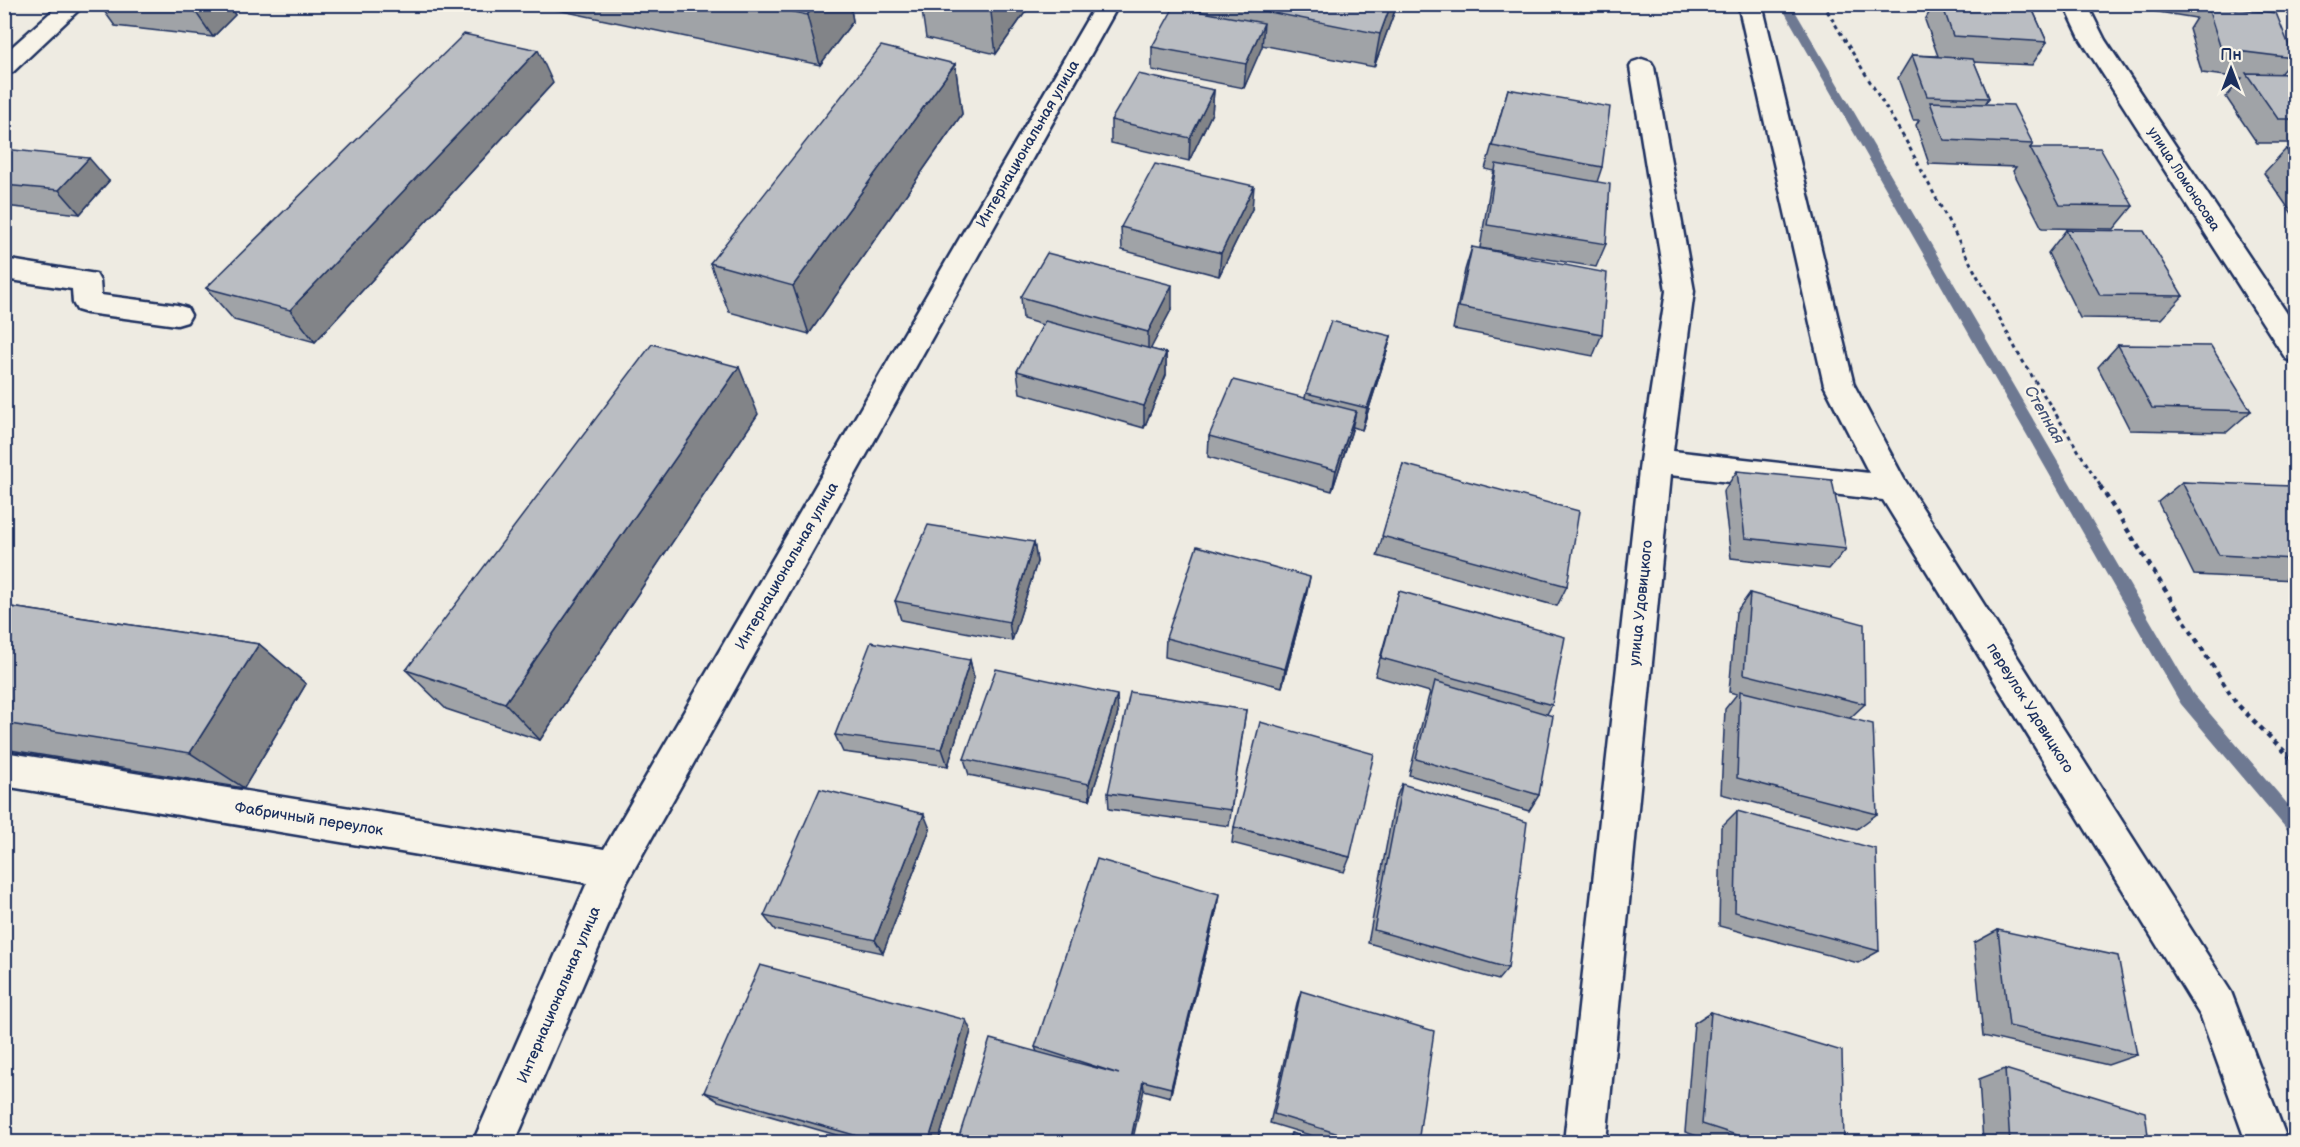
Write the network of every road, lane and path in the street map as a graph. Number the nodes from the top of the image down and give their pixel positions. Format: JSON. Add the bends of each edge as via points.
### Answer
{"nodes":[{"id":1,"x":74,"y":4,"type":"edge"},
{"id":2,"x":1108,"y":4,"type":"edge"},
{"id":3,"x":1750,"y":4,"type":"edge"},
{"id":4,"x":1823,"y":4,"type":"edge"},
{"id":5,"x":2075,"y":4,"type":"edge"},
{"id":6,"x":4,"y":67,"type":"edge"},
{"id":7,"x":1642,"y":68,"type":"dead end"},
{"id":8,"x":4,"y":268,"type":"edge"},
{"id":9,"x":177,"y":315,"type":"dead end"},
{"id":10,"x":2295,"y":351,"type":"edge"},
{"id":11,"x":1656,"y":461,"type":"junction"},
{"id":12,"x":1893,"y":488,"type":"junction"},
{"id":13,"x":2295,"y":763,"type":"edge"},
{"id":14,"x":4,"y":769,"type":"edge"},
{"id":15,"x":614,"y":869,"type":"junction"},
{"id":16,"x":494,"y":1143,"type":"edge"},
{"id":17,"x":1585,"y":1143,"type":"edge"},
{"id":18,"x":2267,"y":1143,"type":"edge"}],
"edges":[{"from":1,"to":6,"type":"street"},
{"from":2,"to":15,"type":"street","name":"Интернациональная улица"},
{"from":3,"to":12,"type":"street","name":"переулок Удовицкого","via":[[1839,385]]},
{"from":4,"to":13,"type":"path","via":[[1906,141],[2019,355],[2081,455],[2236,703]]},
{"from":5,"to":10,"type":"street","name":"улица Ломоносова","via":[[2094,40]]},
{"from":7,"to":11,"type":"street","name":"улица Удовицкого","via":[[1680,291]]},
{"from":8,"to":9,"type":"street","via":[[86,281],[87,303]]},
{"from":11,"to":12,"type":"street"},
{"from":11,"to":17,"type":"street","name":"улица Удовицкого"},
{"from":12,"to":18,"type":"street","name":"переулок Удовицкого","via":[[2217,1006]]},
{"from":14,"to":15,"type":"street","name":"Фабричный переулок"},
{"from":15,"to":16,"type":"street","name":"Интернациональная улица"}]}
